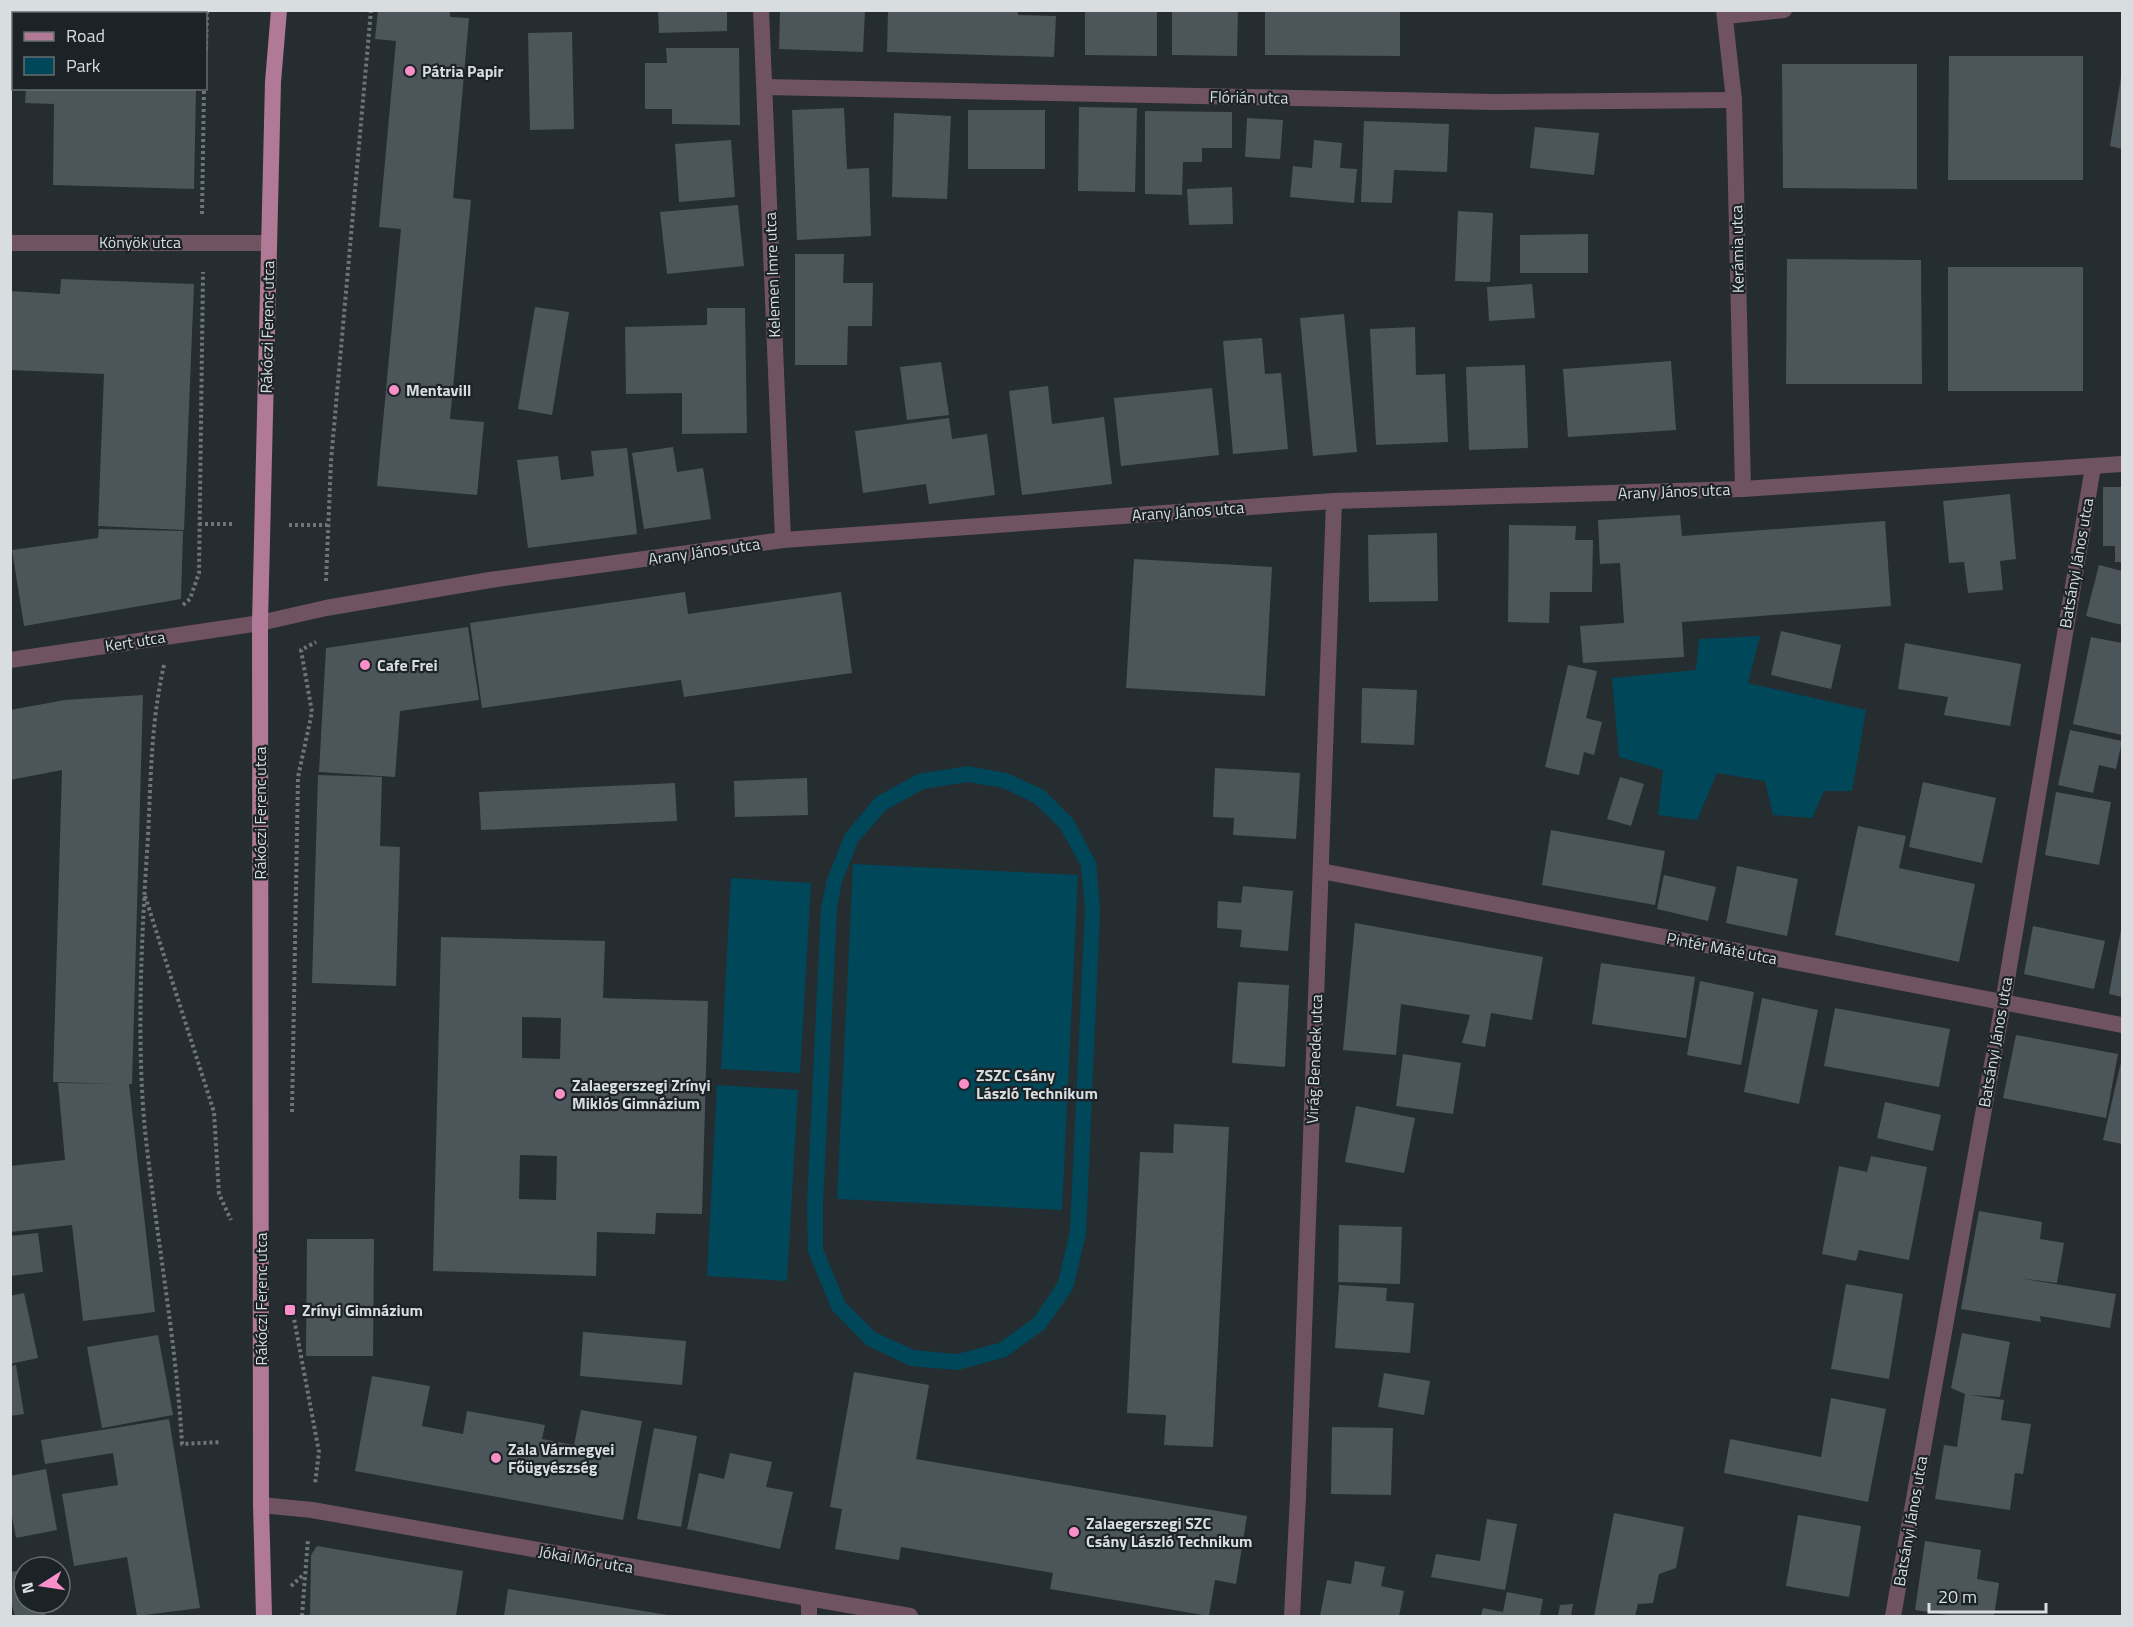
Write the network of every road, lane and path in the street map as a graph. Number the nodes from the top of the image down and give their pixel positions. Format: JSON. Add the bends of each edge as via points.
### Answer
{"nodes":[{"id":1,"x":279,"y":10,"type":"edge"},
{"id":2,"x":371,"y":10,"type":"edge"},
{"id":3,"x":761,"y":10,"type":"edge"},
{"id":4,"x":1784,"y":10,"type":"edge"},
{"id":5,"x":1725,"y":13,"type":"edge"},
{"id":6,"x":765,"y":87,"type":"junction"},
{"id":7,"x":204,"y":90,"type":"edge"},
{"id":8,"x":1734,"y":100,"type":"junction"},
{"id":9,"x":202,"y":242,"type":"junction"},
{"id":10,"x":10,"y":243,"type":"edge"},
{"id":11,"x":269,"y":243,"type":"junction"},
{"id":12,"x":2122,"y":464,"type":"edge"},
{"id":13,"x":2092,"y":467,"type":"junction"},
{"id":14,"x":1743,"y":489,"type":"junction"},
{"id":15,"x":1334,"y":501,"type":"junction"},
{"id":16,"x":783,"y":540,"type":"junction"},
{"id":17,"x":326,"y":608,"type":"junction"},
{"id":18,"x":260,"y":623,"type":"junction"},
{"id":19,"x":171,"y":635,"type":"junction"},
{"id":20,"x":10,"y":660,"type":"edge"},
{"id":21,"x":1321,"y":871,"type":"junction"},
{"id":22,"x":144,"y":892,"type":"junction"},
{"id":23,"x":2002,"y":1003,"type":"junction"},
{"id":24,"x":2122,"y":1025,"type":"edge"},
{"id":25,"x":292,"y":1118,"type":"dead end"},
{"id":26,"x":233,"y":1224,"type":"dead end"},
{"id":27,"x":290,"y":1298,"type":"dead end"},
{"id":28,"x":221,"y":1442,"type":"dead end"},
{"id":29,"x":261,"y":1505,"type":"junction"},
{"id":30,"x":312,"y":1510,"type":"junction"},
{"id":31,"x":809,"y":1599,"type":"junction"},
{"id":32,"x":264,"y":1617,"type":"edge"},
{"id":33,"x":302,"y":1617,"type":"edge"},
{"id":34,"x":809,"y":1617,"type":"edge"},
{"id":35,"x":910,"y":1617,"type":"edge"},
{"id":36,"x":1292,"y":1617,"type":"edge"},
{"id":37,"x":1893,"y":1617,"type":"edge"}],
"edges":[{"from":1,"to":11,"type":"main road","name":"Rákóczi Ferenc utca"},
{"from":2,"to":17,"type":"path","via":[[332,450]]},
{"from":3,"to":6,"type":"street","name":"Kelemen Imre utca"},
{"from":4,"to":5,"type":"street"},
{"from":5,"to":8,"type":"street","name":"Kerámia utca"},
{"from":6,"to":8,"type":"street","name":"Flórián utca","via":[[1494,102]]},
{"from":6,"to":16,"type":"street","name":"Kelemen Imre utca"},
{"from":7,"to":9,"type":"path"},
{"from":8,"to":14,"type":"street","name":"Kerámia utca"},
{"from":9,"to":10,"type":"street","name":"Könyök utca"},
{"from":9,"to":11,"type":"street","name":"Könyök utca"},
{"from":9,"to":19,"type":"path","via":[[199,573],[190,599],[174,614]]},
{"from":11,"to":18,"type":"main road","name":"Rákóczi Ferenc utca"},
{"from":12,"to":13,"type":"street","name":"Arany János utca"},
{"from":13,"to":14,"type":"street","name":"Arany János utca"},
{"from":13,"to":23,"type":"street","name":"Batsányi János utca"},
{"from":14,"to":15,"type":"street","name":"Arany János utca"},
{"from":15,"to":16,"type":"street","name":"Arany János utca"},
{"from":15,"to":21,"type":"street","name":"Virág Benedek utca"},
{"from":16,"to":17,"type":"street","name":"Arany János utca","via":[[490,580]]},
{"from":17,"to":18,"type":"street","name":"Arany János utca"},
{"from":17,"to":25,"type":"path","via":[[327,635],[301,650],[312,712],[298,777]]},
{"from":18,"to":19,"type":"street","name":"Kert utca"},
{"from":18,"to":29,"type":"main road","name":"Rákóczi Ferenc utca"},
{"from":19,"to":20,"type":"street","name":"Kert utca"},
{"from":19,"to":22,"type":"path","via":[[154,708]]},
{"from":21,"to":23,"type":"street","name":"Pintér Máté utca"},
{"from":21,"to":36,"type":"street","name":"Virág Benedek utca"},
{"from":22,"to":26,"type":"path","via":[[214,1112],[219,1194]]},
{"from":22,"to":28,"type":"path","via":[[145,1127],[180,1393],[182,1444]]},
{"from":23,"to":24,"type":"street","name":"Pintér Máté utca"},
{"from":23,"to":37,"type":"street","name":"Batsányi János utca"},
{"from":27,"to":30,"type":"path","via":[[319,1452]]},
{"from":29,"to":30,"type":"street","name":"Jókai Mór utca"},
{"from":29,"to":32,"type":"main road","name":"Rákóczi Ferenc utca"},
{"from":30,"to":31,"type":"street","name":"Jókai Mór utca"},
{"from":30,"to":33,"type":"path"},
{"from":31,"to":34,"type":"street"},
{"from":31,"to":35,"type":"street","name":"Jókai Mór utca"}]}
